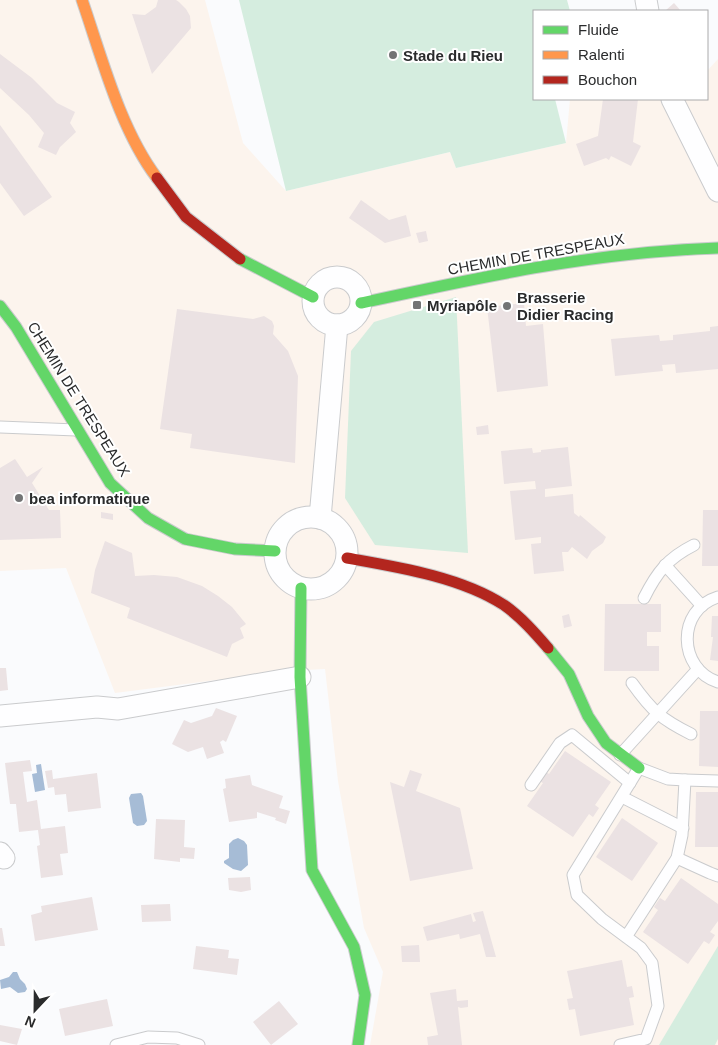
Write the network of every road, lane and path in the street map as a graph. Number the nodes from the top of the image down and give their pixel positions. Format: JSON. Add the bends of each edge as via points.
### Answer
{"nodes":[{"id":1,"x":82,"y":0,"type":"edge"},
{"id":2,"x":672,"y":100,"type":"edge"},
{"id":3,"x":718,"y":191,"type":"edge"},
{"id":4,"x":718,"y":248,"type":"edge"},
{"id":5,"x":313,"y":296,"type":"junction"},
{"id":6,"x":360,"y":303,"type":"junction"},
{"id":7,"x":0,"y":306,"type":"edge"},
{"id":8,"x":337,"y":325,"type":"junction"},
{"id":9,"x":0,"y":427,"type":"edge"},
{"id":10,"x":78,"y":430,"type":"junction"},
{"id":11,"x":320,"y":518,"type":"junction"},
{"id":12,"x":694,"y":545,"type":"dead end"},
{"id":13,"x":275,"y":551,"type":"junction"},
{"id":14,"x":347,"y":558,"type":"junction"},
{"id":15,"x":665,"y":565,"type":"junction"},
{"id":16,"x":301,"y":588,"type":"junction"},
{"id":17,"x":718,"y":597,"type":"edge"},
{"id":18,"x":644,"y":598,"type":"dead end"},
{"id":19,"x":702,"y":606,"type":"junction"},
{"id":20,"x":698,"y":669,"type":"junction"},
{"id":21,"x":300,"y":677,"type":"junction"},
{"id":22,"x":718,"y":682,"type":"edge"},
{"id":23,"x":632,"y":683,"type":"dead end"},
{"id":24,"x":657,"y":714,"type":"junction"},
{"id":25,"x":0,"y":716,"type":"edge"},
{"id":26,"x":691,"y":734,"type":"dead end"},
{"id":27,"x":620,"y":755,"type":"junction"},
{"id":28,"x":639,"y":768,"type":"junction"},
{"id":29,"x":685,"y":780,"type":"junction"},
{"id":30,"x":718,"y":781,"type":"edge"},
{"id":31,"x":630,"y":783,"type":"junction"},
{"id":32,"x":531,"y":785,"type":"dead end"},
{"id":33,"x":622,"y":797,"type":"junction"},
{"id":34,"x":683,"y":828,"type":"junction"},
{"id":35,"x":677,"y":858,"type":"junction"},
{"id":36,"x":718,"y":876,"type":"edge"},
{"id":37,"x":626,"y":937,"type":"junction"},
{"id":38,"x":116,"y":1045,"type":"edge"},
{"id":39,"x":199,"y":1045,"type":"edge"},
{"id":40,"x":358,"y":1045,"type":"edge"},
{"id":41,"x":620,"y":1045,"type":"edge"}],
"edges":[{"from":1,"to":5,"type":"street","via":[[123,116],[145,162],[186,217],[243,262]]},
{"from":2,"to":3,"type":"street"},
{"from":4,"to":6,"type":"street","name":"CHEMIN DE TRESPEAUX","via":[[621,254],[489,275]]},
{"from":5,"to":6,"type":"street","via":[[321,283],[336,277],[351,282]]},
{"from":5,"to":8,"type":"street","via":[[318,316]]},
{"from":6,"to":8,"type":"street","via":[[359,310],[350,321]]},
{"from":7,"to":10,"type":"street","name":"CHEMIN DE TRESPEAUX"},
{"from":8,"to":11,"type":"street"},
{"from":9,"to":10,"type":"lane"},
{"from":10,"to":13,"type":"street","name":"CHEMIN DE TRESPEAUX","via":[[110,483],[148,518],[185,539],[234,549]]},
{"from":11,"to":13,"type":"street","via":[[295,520],[285,528]]},
{"from":11,"to":14,"type":"street","via":[[338,529],[344,538]]},
{"from":12,"to":15,"type":"lane"},
{"from":13,"to":16,"type":"street","via":[[276,563],[282,574]]},
{"from":14,"to":16,"type":"street","via":[[344,570],[326,587],[314,590]]},
{"from":14,"to":27,"type":"street","via":[[399,567],[473,588],[504,606],[552,652],[569,674],[596,729]]},
{"from":15,"to":18,"type":"lane"},
{"from":15,"to":19,"type":"lane"},
{"from":16,"to":21,"type":"street"},
{"from":17,"to":19,"type":"lane"},
{"from":19,"to":20,"type":"lane","via":[[691,619],[686,640]]},
{"from":20,"to":22,"type":"lane"},
{"from":20,"to":24,"type":"lane"},
{"from":21,"to":25,"type":"street","via":[[118,709],[97,706]]},
{"from":21,"to":40,"type":"street","via":[[312,870],[354,947],[365,995]]},
{"from":23,"to":24,"type":"lane"},
{"from":24,"to":26,"type":"lane"},
{"from":24,"to":27,"type":"lane"},
{"from":27,"to":28,"type":"street"},
{"from":28,"to":29,"type":"lane","via":[[668,779]]},
{"from":28,"to":31,"type":"lane"},
{"from":29,"to":30,"type":"lane"},
{"from":29,"to":34,"type":"lane"},
{"from":31,"to":32,"type":"lane","via":[[572,735],[560,743]]},
{"from":31,"to":33,"type":"lane"},
{"from":33,"to":34,"type":"lane"},
{"from":33,"to":37,"type":"lane","via":[[573,876],[576,896]]},
{"from":34,"to":35,"type":"lane"},
{"from":35,"to":36,"type":"lane"},
{"from":35,"to":37,"type":"lane"},
{"from":37,"to":41,"type":"lane","via":[[641,948],[652,963],[658,1006],[646,1039]]},
{"from":38,"to":39,"type":"lane","via":[[148,1037],[177,1038]]}]}
